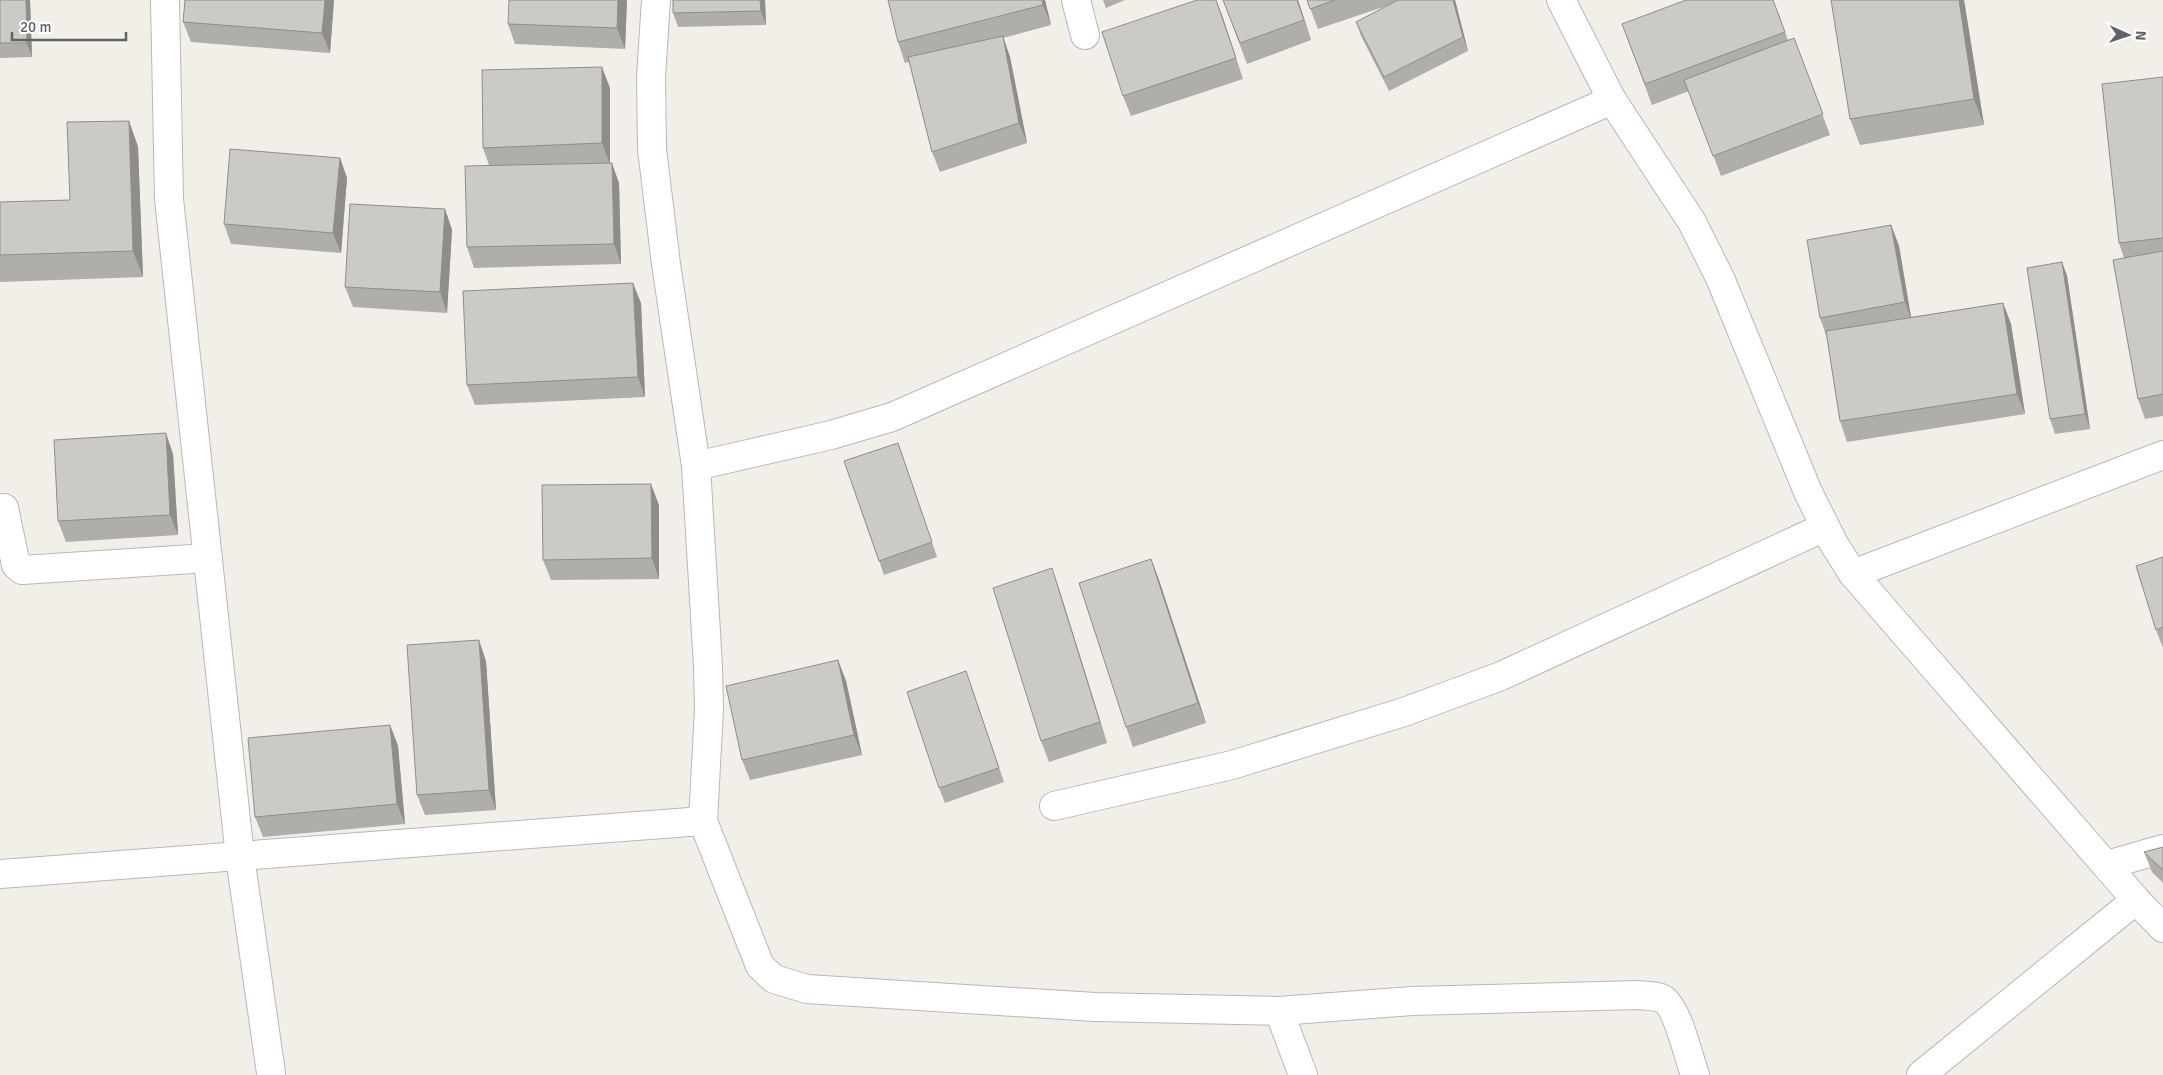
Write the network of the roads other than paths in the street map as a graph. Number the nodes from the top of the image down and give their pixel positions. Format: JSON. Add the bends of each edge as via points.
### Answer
{"nodes":[{"id":1,"x":164,"y":0,"type":"edge"},
{"id":2,"x":656,"y":0,"type":"edge"},
{"id":3,"x":1076,"y":0,"type":"edge"},
{"id":4,"x":1561,"y":0,"type":"edge"},
{"id":5,"x":1085,"y":36,"type":"dead end"},
{"id":6,"x":1612,"y":100,"type":"junction"},
{"id":7,"x":2163,"y":455,"type":"edge"},
{"id":8,"x":696,"y":466,"type":"junction"},
{"id":9,"x":4,"y":508,"type":"dead end"},
{"id":10,"x":1825,"y":527,"type":"junction"},
{"id":11,"x":208,"y":558,"type":"junction"},
{"id":12,"x":1853,"y":574,"type":"junction"},
{"id":13,"x":1054,"y":806,"type":"dead end"},
{"id":14,"x":703,"y":821,"type":"junction"},
{"id":15,"x":2163,"y":849,"type":"edge"},
{"id":16,"x":240,"y":857,"type":"junction"},
{"id":17,"x":2107,"y":866,"type":"junction"},
{"id":18,"x":0,"y":874,"type":"edge"},
{"id":19,"x":2136,"y":900,"type":"junction"},
{"id":20,"x":2163,"y":928,"type":"edge"},
{"id":21,"x":1279,"y":1011,"type":"junction"},
{"id":22,"x":270,"y":1073,"type":"dead end"},
{"id":23,"x":1303,"y":1075,"type":"edge"},
{"id":24,"x":1695,"y":1075,"type":"edge"},
{"id":25,"x":1921,"y":1075,"type":"edge"}],
"edges":[{"from":1,"to":11,"type":"street","via":[[169,199]]},
{"from":2,"to":8,"type":"street","via":[[651,77],[652,150]]},
{"from":3,"to":5,"type":"street"},
{"from":4,"to":6,"type":"street"},
{"from":6,"to":8,"type":"street","via":[[892,417],[831,435]]},
{"from":6,"to":10,"type":"street","via":[[1692,222],[1720,278]]},
{"from":7,"to":12,"type":"street"},
{"from":8,"to":14,"type":"street","via":[[709,709]]},
{"from":9,"to":11,"type":"street","via":[[16,565],[22,570]]},
{"from":10,"to":12,"type":"street"},
{"from":10,"to":13,"type":"street","via":[[1501,676],[1404,712],[1232,765]]},
{"from":11,"to":16,"type":"street"},
{"from":12,"to":17,"type":"street"},
{"from":14,"to":16,"type":"street"},
{"from":14,"to":21,"type":"street","via":[[760,966],[774,979],[807,989],[1095,1007]]},
{"from":15,"to":17,"type":"street"},
{"from":16,"to":18,"type":"street"},
{"from":16,"to":22,"type":"street"},
{"from":17,"to":19,"type":"street"},
{"from":19,"to":20,"type":"street"},
{"from":19,"to":25,"type":"street"},
{"from":21,"to":23,"type":"street"},
{"from":21,"to":24,"type":"street","via":[[1412,1001],[1638,995],[1660,998],[1668,1003],[1675,1017]]}]}
